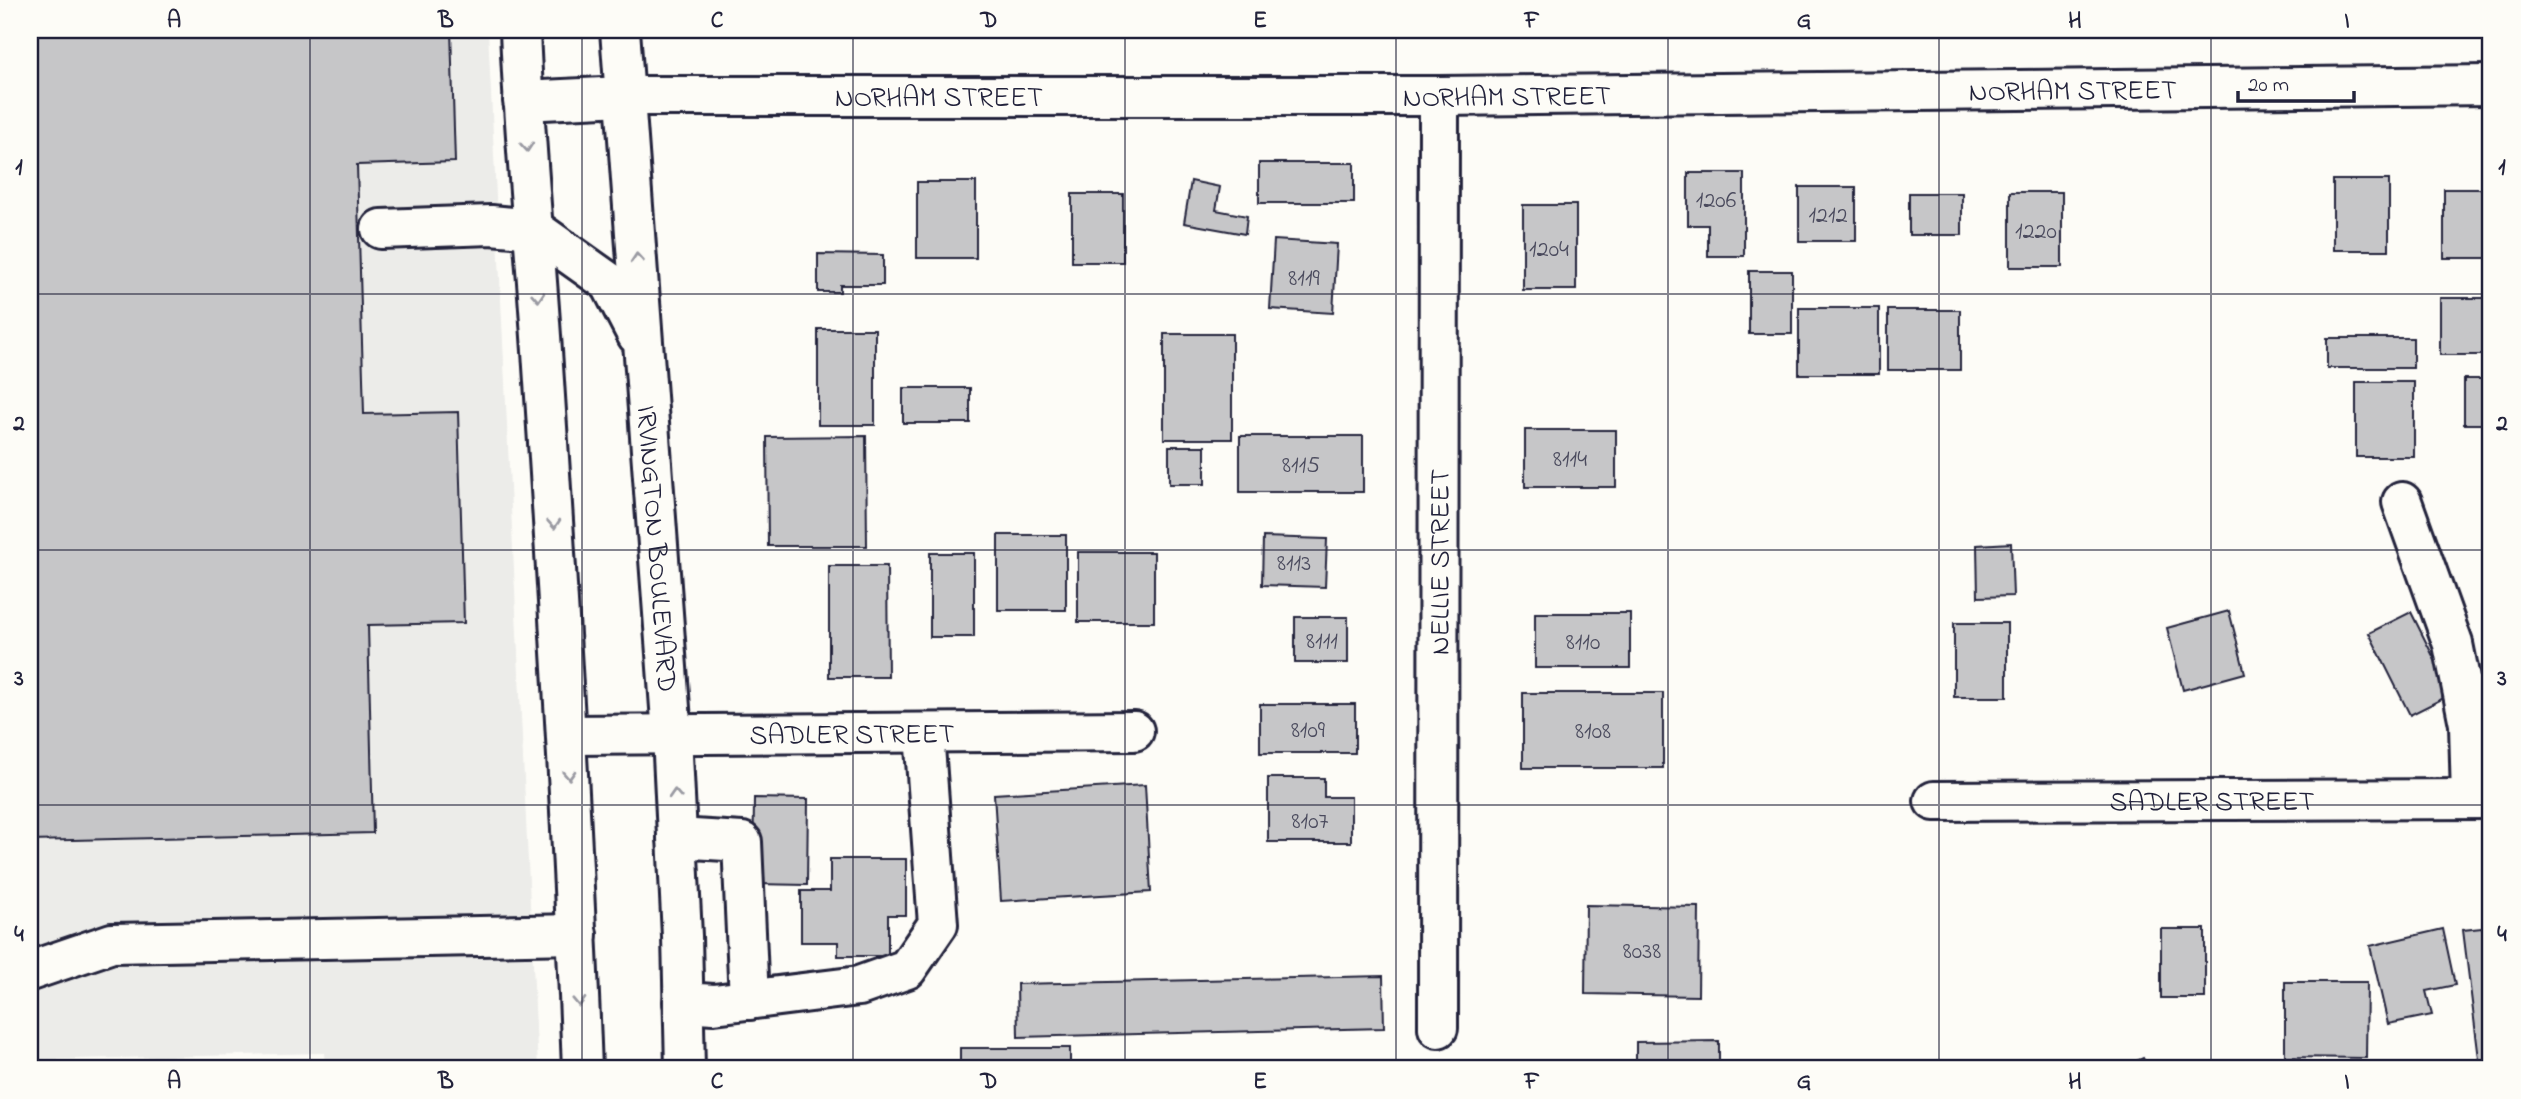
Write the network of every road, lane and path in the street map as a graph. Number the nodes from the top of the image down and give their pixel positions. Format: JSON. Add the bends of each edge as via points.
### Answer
{"nodes":[{"id":1,"x":520,"y":30,"type":"edge"},
{"id":2,"x":620,"y":30,"type":"edge"},
{"id":3,"x":2491,"y":85,"type":"edge"},
{"id":4,"x":623,"y":96,"type":"junction"},
{"id":5,"x":1439,"y":96,"type":"junction"},
{"id":6,"x":523,"y":101,"type":"junction"},
{"id":7,"x":381,"y":229,"type":"dead end"},
{"id":8,"x":534,"y":229,"type":"junction"},
{"id":9,"x":645,"y":350,"type":"junction"},
{"id":10,"x":2402,"y":502,"type":"dead end"},
{"id":11,"x":1134,"y":731,"type":"dead end"},
{"id":12,"x":924,"y":733,"type":"junction"},
{"id":13,"x":568,"y":735,"type":"junction"},
{"id":14,"x":672,"y":735,"type":"junction"},
{"id":15,"x":2481,"y":799,"type":"edge"},
{"id":16,"x":1934,"y":800,"type":"dead end"},
{"id":17,"x":677,"y":838,"type":"junction"},
{"id":18,"x":577,"y":934,"type":"junction"},
{"id":19,"x":30,"y":971,"type":"edge"},
{"id":20,"x":749,"y":1000,"type":"junction"},
{"id":21,"x":684,"y":1002,"type":"junction"},
{"id":22,"x":1438,"y":1028,"type":"dead end"},
{"id":23,"x":582,"y":1069,"type":"edge"},
{"id":24,"x":684,"y":1069,"type":"edge"}],
"edges":[{"from":1,"to":6,"type":"street"},
{"from":2,"to":4,"type":"street","name":"IRVINGTON BOULEVARD"},
{"from":3,"to":5,"type":"street","name":"NORHAM STREET"},
{"from":4,"to":5,"type":"street","name":"NORHAM STREET"},
{"from":4,"to":6,"type":"street","name":"NORHAM STREET"},
{"from":9,"to":4,"type":"street","name":"IRVINGTON BOULEVARD","one_way":true},
{"from":5,"to":22,"type":"street","name":"NELLIE STREET"},
{"from":6,"to":8,"type":"street","one_way":true},
{"from":7,"to":8,"type":"street","via":[[491,225]]},
{"from":8,"to":9,"type":"street","via":[[610,283]]},
{"from":8,"to":13,"type":"street","one_way":true},
{"from":9,"to":14,"type":"street","name":"IRVINGTON BOULEVARD"},
{"from":10,"to":15,"type":"street","via":[[2453,644]]},
{"from":11,"to":12,"type":"street","name":"SADLER STREET"},
{"from":12,"to":14,"type":"street","name":"SADLER STREET"},
{"from":12,"to":20,"type":"street","via":[[938,924],[907,969],[859,986]]},
{"from":13,"to":14,"type":"street","name":"SADLER STREET"},
{"from":13,"to":18,"type":"street","one_way":true},
{"from":17,"to":14,"type":"street","name":"IRVINGTON BOULEVARD","one_way":true},
{"from":15,"to":16,"type":"street","name":"SADLER STREET"},
{"from":17,"to":20,"type":"street","via":[[742,842]]},
{"from":17,"to":21,"type":"street","name":"IRVINGTON BOULEVARD"},
{"from":18,"to":19,"type":"street","via":[[112,943]]},
{"from":18,"to":23,"type":"street","one_way":true},
{"from":20,"to":21,"type":"street"},
{"from":21,"to":24,"type":"street","name":"IRVINGTON BOULEVARD"}]}
